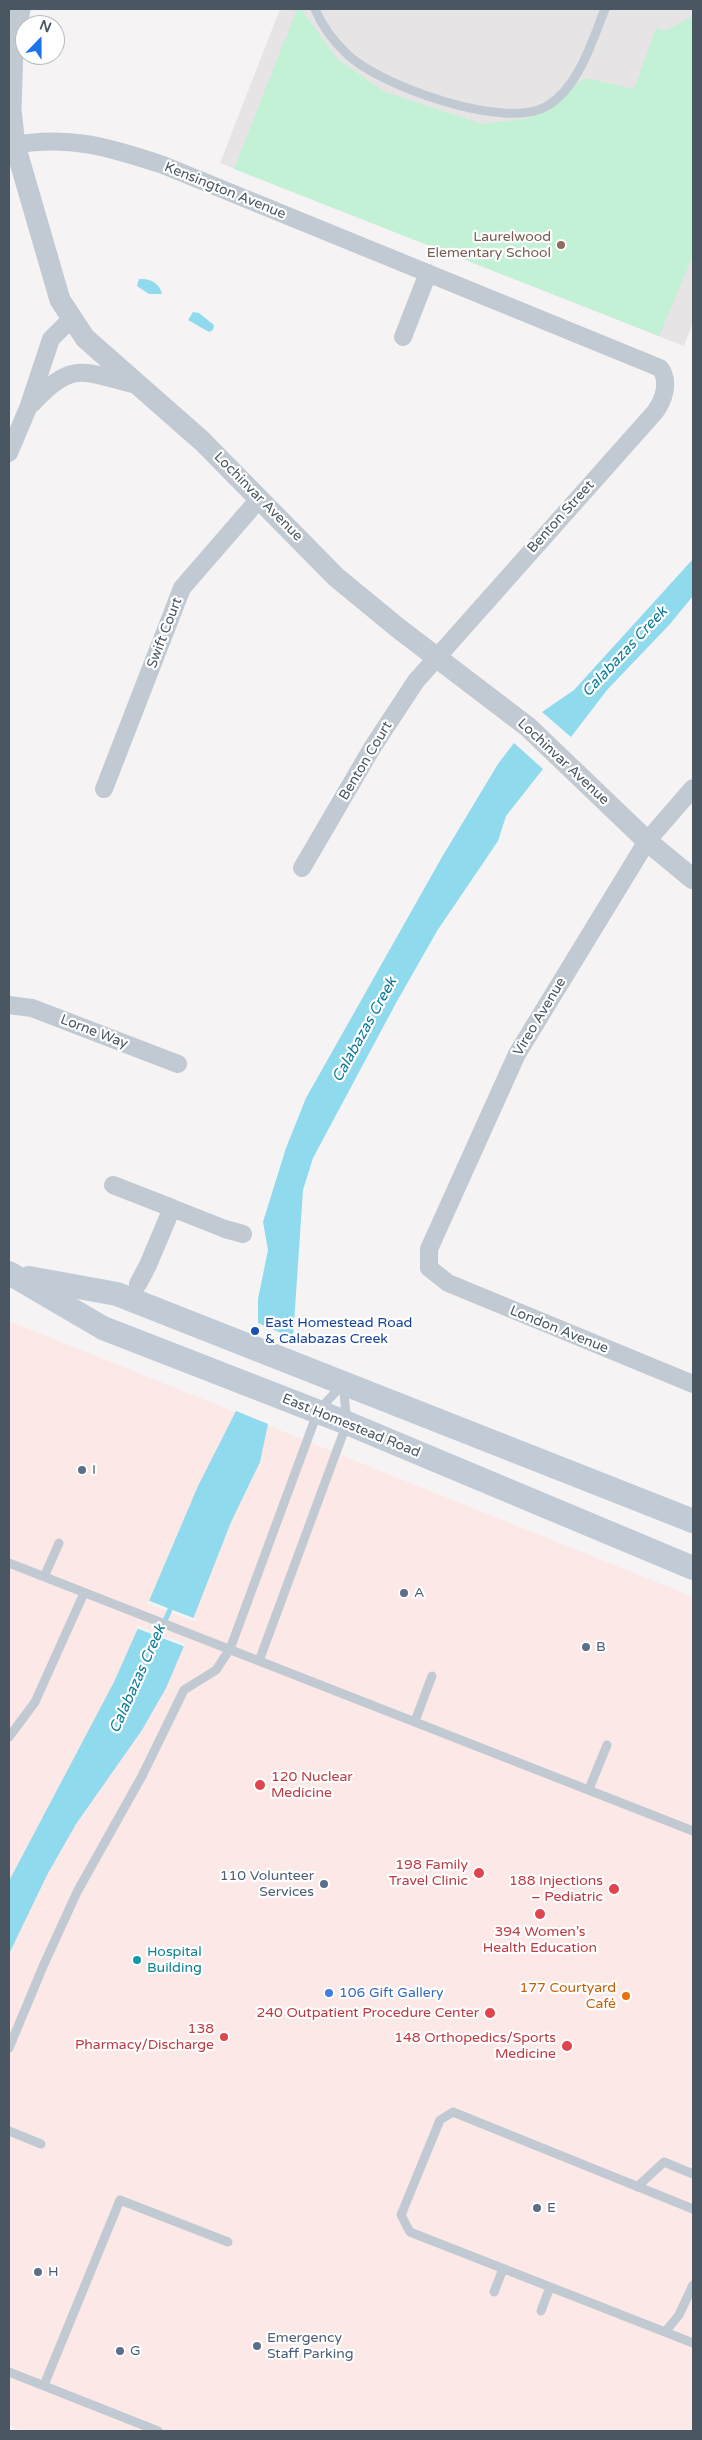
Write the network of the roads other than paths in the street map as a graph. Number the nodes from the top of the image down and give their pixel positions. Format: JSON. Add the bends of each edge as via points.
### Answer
{"nodes":[{"id":1,"x":20,"y":9,"type":"edge"},
{"id":2,"x":314,"y":9,"type":"edge"},
{"id":3,"x":605,"y":9,"type":"edge"},
{"id":4,"x":12,"y":145,"type":"edge"},
{"id":5,"x":428,"y":273,"type":"junction"},
{"id":6,"x":71,"y":319,"type":"junction"},
{"id":7,"x":403,"y":337,"type":"dead end"},
{"id":8,"x":660,"y":368,"type":"joint"},
{"id":9,"x":138,"y":385,"type":"junction"},
{"id":10,"x":28,"y":408,"type":"junction"},
{"id":11,"x":9,"y":453,"type":"edge"},
{"id":12,"x":260,"y":498,"type":"junction"},
{"id":13,"x":436,"y":657,"type":"junction"},
{"id":14,"x":693,"y":788,"type":"edge"},
{"id":15,"x":104,"y":789,"type":"dead end"},
{"id":16,"x":646,"y":841,"type":"junction"},
{"id":17,"x":302,"y":868,"type":"dead end"},
{"id":18,"x":693,"y":879,"type":"edge"},
{"id":19,"x":9,"y":1005,"type":"edge"},
{"id":20,"x":178,"y":1064,"type":"dead end"},
{"id":21,"x":113,"y":1185,"type":"dead end"},
{"id":22,"x":172,"y":1208,"type":"junction"},
{"id":23,"x":243,"y":1234,"type":"dead end"},
{"id":24,"x":429,"y":1268,"type":"joint"},
{"id":25,"x":11,"y":1274,"type":"edge"},
{"id":26,"x":138,"y":1284,"type":"dead end"},
{"id":27,"x":343,"y":1384,"type":"junction"},
{"id":28,"x":693,"y":1384,"type":"edge"},
{"id":29,"x":318,"y":1411,"type":"junction"},
{"id":30,"x":347,"y":1423,"type":"junction"},
{"id":31,"x":693,"y":1521,"type":"edge"},
{"id":32,"x":59,"y":1542,"type":"dead end"},
{"id":33,"x":9,"y":1563,"type":"edge"},
{"id":34,"x":693,"y":1568,"type":"edge"},
{"id":35,"x":44,"y":1577,"type":"junction"},
{"id":36,"x":84,"y":1593,"type":"junction"},
{"id":37,"x":230,"y":1649,"type":"junction"},
{"id":38,"x":259,"y":1660,"type":"junction"},
{"id":39,"x":432,"y":1676,"type":"dead end"},
{"id":40,"x":415,"y":1721,"type":"junction"},
{"id":41,"x":9,"y":1737,"type":"edge"},
{"id":42,"x":607,"y":1745,"type":"dead end"},
{"id":43,"x":589,"y":1789,"type":"junction"},
{"id":44,"x":693,"y":1831,"type":"edge"},
{"id":45,"x":9,"y":2048,"type":"edge"},
{"id":46,"x":9,"y":2131,"type":"edge"},
{"id":47,"x":41,"y":2144,"type":"dead end"},
{"id":48,"x":693,"y":2174,"type":"edge"},
{"id":49,"x":637,"y":2187,"type":"junction"},
{"id":50,"x":693,"y":2209,"type":"edge"},
{"id":51,"x":228,"y":2242,"type":"dead end"},
{"id":52,"x":503,"y":2269,"type":"junction"},
{"id":53,"x":693,"y":2285,"type":"edge"},
{"id":54,"x":550,"y":2287,"type":"junction"},
{"id":55,"x":494,"y":2292,"type":"dead end"},
{"id":56,"x":541,"y":2311,"type":"dead end"},
{"id":57,"x":665,"y":2332,"type":"junction"},
{"id":58,"x":693,"y":2343,"type":"edge"},
{"id":59,"x":9,"y":2372,"type":"edge"},
{"id":60,"x":44,"y":2385,"type":"junction"},
{"id":61,"x":158,"y":2431,"type":"edge"}],
"edges":[{"from":1,"to":4,"type":"street","name":"Lochinvar Avenue","via":[[12,47]]},
{"from":2,"to":3,"type":"lane","via":[[323,27],[349,56],[384,78],[487,113],[527,114],[548,106],[584,63]]},
{"from":4,"to":5,"type":"street","name":"Kensington Avenue","via":[[54,140],[122,151]]},
{"from":4,"to":6,"type":"street","name":"Lochinvar Avenue","via":[[60,300]]},
{"from":5,"to":7,"type":"street"},
{"from":5,"to":8,"type":"street","name":"Kensington Avenue"},
{"from":6,"to":9,"type":"street","name":"Lochinvar Avenue","via":[[94,347]]},
{"from":6,"to":10,"type":"street","via":[[51,340]]},
{"from":8,"to":13,"type":"street","name":"Benton Street","via":[[666,378],[665,389],[655,412]]},
{"from":9,"to":10,"type":"street","via":[[86,372],[63,375]]},
{"from":9,"to":12,"type":"street","name":"Lochinvar Avenue"},
{"from":10,"to":11,"type":"street"},
{"from":12,"to":13,"type":"street","name":"Lochinvar Avenue","via":[[336,577]]},
{"from":12,"to":15,"type":"street","name":"Swift Court","via":[[182,588]]},
{"from":13,"to":16,"type":"street","name":"Lochinvar Avenue","via":[[528,728]]},
{"from":13,"to":17,"type":"street","name":"Benton Court","via":[[372,748]]},
{"from":14,"to":16,"type":"street","name":"Vireo Avenue"},
{"from":16,"to":18,"type":"street","name":"Lochinvar Avenue"},
{"from":16,"to":24,"type":"street","name":"Vireo Avenue","via":[[516,1054],[429,1249]]},
{"from":19,"to":20,"type":"street","name":"Lorne Way","via":[[32,1008]]},
{"from":21,"to":22,"type":"street"},
{"from":22,"to":23,"type":"street"},
{"from":22,"to":26,"type":"street"},
{"from":24,"to":28,"type":"street","name":"London Avenue","via":[[448,1283]]},
{"from":25,"to":27,"type":"main road","name":"East Homestead Road","via":[[116,1294]]},
{"from":25,"to":29,"type":"main road","name":"East Homestead Road","via":[[102,1328]]},
{"from":27,"to":29,"type":"lane"},
{"from":27,"to":30,"type":"lane"},
{"from":27,"to":31,"type":"main road","name":"East Homestead Road"},
{"from":29,"to":30,"type":"main road","name":"East Homestead Road"},
{"from":29,"to":37,"type":"lane"},
{"from":30,"to":34,"type":"main road","name":"East Homestead Road"},
{"from":30,"to":38,"type":"lane"},
{"from":32,"to":35,"type":"lane"},
{"from":33,"to":35,"type":"lane"},
{"from":35,"to":36,"type":"lane"},
{"from":36,"to":37,"type":"lane"},
{"from":36,"to":41,"type":"lane","via":[[35,1702]]},
{"from":37,"to":38,"type":"lane"},
{"from":37,"to":45,"type":"lane","via":[[216,1670],[184,1690],[142,1776],[77,1892]]},
{"from":38,"to":40,"type":"lane"},
{"from":39,"to":40,"type":"lane"},
{"from":40,"to":43,"type":"lane"},
{"from":42,"to":43,"type":"lane"},
{"from":43,"to":44,"type":"lane"},
{"from":46,"to":47,"type":"lane"},
{"from":48,"to":49,"type":"lane","via":[[664,2162]]},
{"from":49,"to":50,"type":"lane"},
{"from":49,"to":52,"type":"lane","via":[[453,2112],[440,2120],[401,2215],[410,2232]]},
{"from":51,"to":60,"type":"lane","via":[[120,2200]]},
{"from":52,"to":54,"type":"lane"},
{"from":52,"to":55,"type":"lane"},
{"from":53,"to":57,"type":"lane","via":[[679,2315]]},
{"from":54,"to":56,"type":"lane"},
{"from":54,"to":57,"type":"lane"},
{"from":57,"to":58,"type":"lane"},
{"from":59,"to":60,"type":"lane"},
{"from":60,"to":61,"type":"lane"}]}
